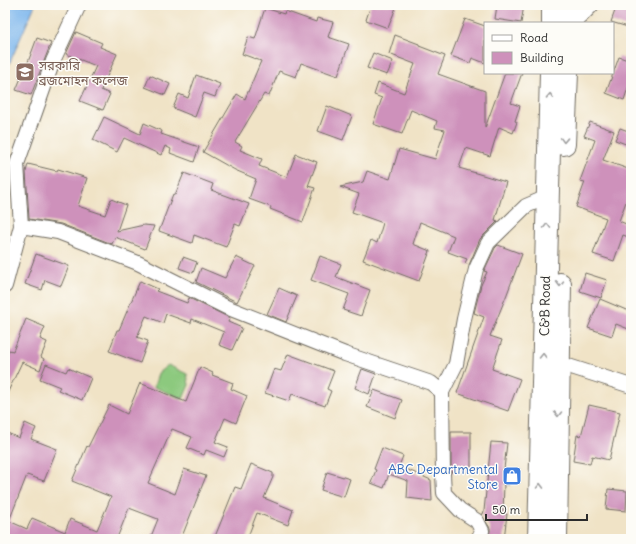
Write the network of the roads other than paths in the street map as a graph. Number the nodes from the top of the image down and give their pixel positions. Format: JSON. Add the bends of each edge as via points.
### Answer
{"nodes":[{"id":1,"x":79,"y":5,"type":"edge"},
{"id":2,"x":553,"y":5,"type":"edge"},
{"id":3,"x":570,"y":5,"type":"edge"},
{"id":4,"x":592,"y":5,"type":"edge"},
{"id":5,"x":552,"y":22,"type":"edge"},
{"id":6,"x":570,"y":22,"type":"edge"},
{"id":7,"x":572,"y":22,"type":"edge"},
{"id":8,"x":551,"y":74,"type":"edge"},
{"id":9,"x":567,"y":74,"type":"edge"},
{"id":10,"x":547,"y":197,"type":"junction"},
{"id":11,"x":22,"y":226,"type":"junction"},
{"id":12,"x":5,"y":286,"type":"edge"},
{"id":13,"x":559,"y":364,"type":"junction"},
{"id":14,"x":631,"y":386,"type":"edge"},
{"id":15,"x":442,"y":392,"type":"junction"},
{"id":16,"x":478,"y":539,"type":"edge"},
{"id":17,"x":539,"y":539,"type":"edge"},
{"id":18,"x":556,"y":539,"type":"edge"}],
"edges":[{"from":1,"to":11,"type":"street","via":[[52,61],[17,164]]},
{"from":2,"to":5,"type":"highway"},
{"from":3,"to":6,"type":"highway"},
{"from":4,"to":7,"type":"street"},
{"from":10,"to":8,"type":"highway","name":"C&B Road","one_way":true},
{"from":9,"to":13,"type":"highway","name":"C&B Road","one_way":true},
{"from":10,"to":15,"type":"street","via":[[526,206],[488,243],[476,270],[456,364]]},
{"from":17,"to":10,"type":"highway","name":"C&B Road","one_way":true},
{"from":11,"to":12,"type":"street"},
{"from":11,"to":15,"type":"street","via":[[58,232],[138,263],[226,307],[345,354],[431,383]]},
{"from":13,"to":14,"type":"street"},
{"from":13,"to":18,"type":"highway","name":"C&B Road","one_way":true},
{"from":15,"to":16,"type":"street","via":[[444,493],[460,510],[476,521],[482,531]]}]}
